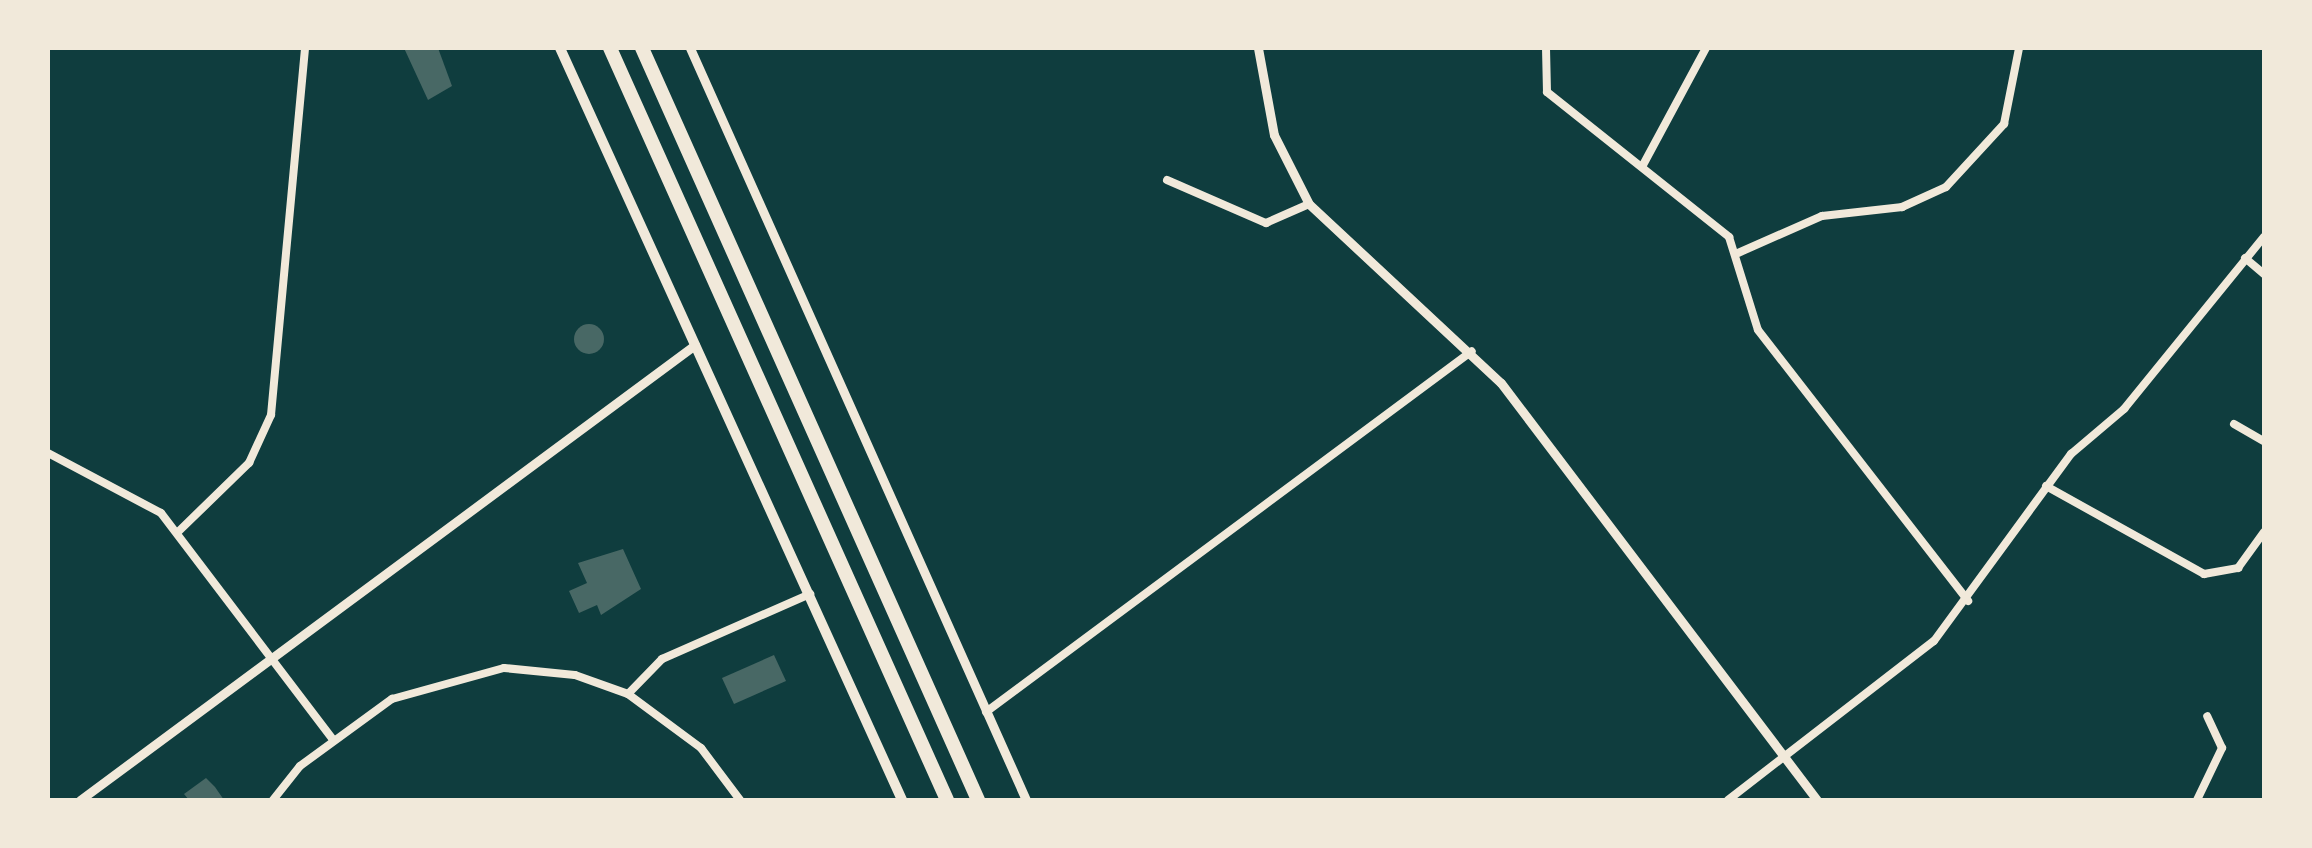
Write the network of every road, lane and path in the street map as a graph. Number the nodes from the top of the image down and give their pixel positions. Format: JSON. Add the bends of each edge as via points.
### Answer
{"nodes":[{"id":1,"x":306,"y":48,"type":"edge"},
{"id":2,"x":560,"y":48,"type":"edge"},
{"id":3,"x":610,"y":48,"type":"edge"},
{"id":4,"x":642,"y":48,"type":"edge"},
{"id":5,"x":690,"y":48,"type":"edge"},
{"id":6,"x":1258,"y":48,"type":"edge"},
{"id":7,"x":1546,"y":48,"type":"edge"},
{"id":8,"x":1706,"y":48,"type":"edge"},
{"id":9,"x":2019,"y":48,"type":"edge"},
{"id":10,"x":1643,"y":165,"type":"junction"},
{"id":11,"x":1167,"y":180,"type":"dead end"},
{"id":12,"x":1309,"y":204,"type":"junction"},
{"id":13,"x":2264,"y":237,"type":"edge"},
{"id":14,"x":1738,"y":253,"type":"junction"},
{"id":15,"x":2244,"y":258,"type":"junction"},
{"id":16,"x":2264,"y":274,"type":"edge"},
{"id":17,"x":695,"y":345,"type":"junction"},
{"id":18,"x":1473,"y":351,"type":"junction"},
{"id":19,"x":2234,"y":424,"type":"dead end"},
{"id":20,"x":2264,"y":441,"type":"edge"},
{"id":21,"x":48,"y":453,"type":"edge"},
{"id":22,"x":2046,"y":486,"type":"junction"},
{"id":23,"x":179,"y":531,"type":"junction"},
{"id":24,"x":2264,"y":532,"type":"edge"},
{"id":25,"x":810,"y":594,"type":"junction"},
{"id":26,"x":1968,"y":601,"type":"junction"},
{"id":27,"x":272,"y":658,"type":"junction"},
{"id":28,"x":628,"y":694,"type":"junction"},
{"id":29,"x":986,"y":712,"type":"junction"},
{"id":30,"x":2207,"y":716,"type":"dead end"},
{"id":31,"x":333,"y":740,"type":"junction"},
{"id":32,"x":1785,"y":757,"type":"junction"},
{"id":33,"x":80,"y":800,"type":"edge"},
{"id":34,"x":273,"y":800,"type":"edge"},
{"id":35,"x":740,"y":800,"type":"edge"},
{"id":36,"x":902,"y":800,"type":"edge"},
{"id":37,"x":947,"y":800,"type":"edge"},
{"id":38,"x":978,"y":800,"type":"edge"},
{"id":39,"x":1026,"y":800,"type":"edge"},
{"id":40,"x":1728,"y":800,"type":"edge"},
{"id":41,"x":1818,"y":800,"type":"edge"},
{"id":42,"x":2197,"y":800,"type":"edge"}],
"edges":[{"from":1,"to":23,"type":"street","via":[[273,406],[249,463]]},
{"from":2,"to":17,"type":"main road"},
{"from":3,"to":37,"type":"highway"},
{"from":4,"to":38,"type":"highway"},
{"from":5,"to":29,"type":"street"},
{"from":6,"to":12,"type":"street","via":[[1274,135]]},
{"from":7,"to":10,"type":"street","via":[[1542,84]]},
{"from":8,"to":10,"type":"street"},
{"from":9,"to":14,"type":"street","via":[[2004,124],[1946,187],[1902,207],[1822,216]]},
{"from":10,"to":14,"type":"street","via":[[1715,222]]},
{"from":11,"to":12,"type":"street","via":[[1266,223]]},
{"from":12,"to":18,"type":"street","via":[[1354,255]]},
{"from":13,"to":15,"type":"street"},
{"from":14,"to":26,"type":"street","via":[[1758,330]]},
{"from":15,"to":16,"type":"street"},
{"from":15,"to":22,"type":"street","via":[[2132,400]]},
{"from":17,"to":25,"type":"main road"},
{"from":17,"to":27,"type":"street"},
{"from":18,"to":29,"type":"street"},
{"from":18,"to":32,"type":"street"},
{"from":19,"to":20,"type":"street"},
{"from":21,"to":23,"type":"street","via":[[129,488]]},
{"from":22,"to":24,"type":"street","via":[[2204,574],[2238,568]]},
{"from":22,"to":26,"type":"street"},
{"from":23,"to":27,"type":"street"},
{"from":25,"to":28,"type":"street","via":[[662,659]]},
{"from":25,"to":36,"type":"main road"},
{"from":26,"to":32,"type":"street","via":[[1914,660]]},
{"from":27,"to":31,"type":"street"},
{"from":27,"to":33,"type":"street"},
{"from":28,"to":31,"type":"street","via":[[535,668],[467,673],[392,699]]},
{"from":28,"to":35,"type":"street","via":[[702,748]]},
{"from":29,"to":39,"type":"street"},
{"from":30,"to":42,"type":"street","via":[[2222,748]]},
{"from":31,"to":34,"type":"street"},
{"from":32,"to":40,"type":"street"},
{"from":32,"to":41,"type":"street"}]}
